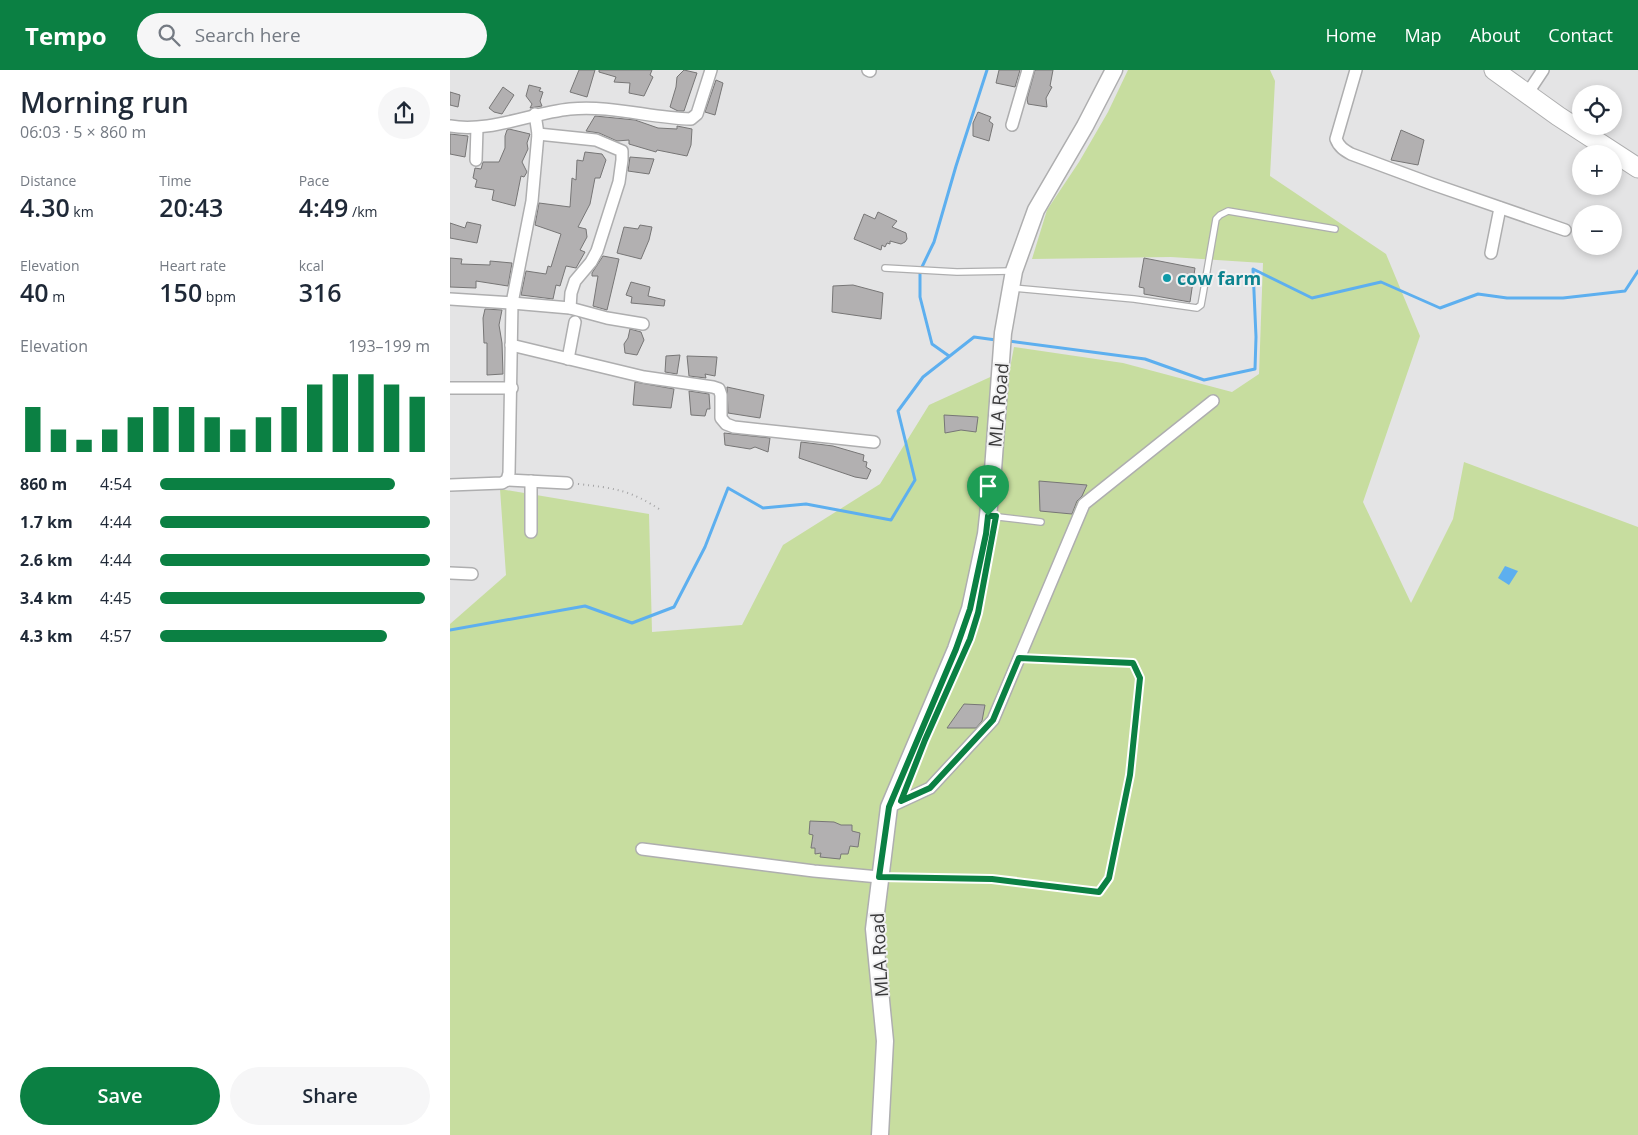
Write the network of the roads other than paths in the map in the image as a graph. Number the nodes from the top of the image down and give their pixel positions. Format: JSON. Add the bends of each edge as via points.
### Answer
{"nodes":[{"id":1,"x":711,"y":70,"type":"edge"},
{"id":2,"x":1028,"y":70,"type":"edge"},
{"id":3,"x":1114,"y":70,"type":"edge"},
{"id":4,"x":1356,"y":70,"type":"edge"},
{"id":5,"x":1494,"y":70,"type":"edge"},
{"id":6,"x":1543,"y":70,"type":"edge"},
{"id":7,"x":1527,"y":94,"type":"junction"},
{"id":8,"x":534,"y":114,"type":"junction"},
{"id":9,"x":1012,"y":124,"type":"dead end"},
{"id":10,"x":450,"y":126,"type":"edge"},
{"id":11,"x":477,"y":128,"type":"junction"},
{"id":12,"x":538,"y":134,"type":"junction"},
{"id":13,"x":476,"y":160,"type":"dead end"},
{"id":14,"x":1638,"y":168,"type":"edge"},
{"id":15,"x":1500,"y":208,"type":"junction"},
{"id":16,"x":1335,"y":229,"type":"dead end"},
{"id":17,"x":1565,"y":230,"type":"dead end"},
{"id":18,"x":1491,"y":253,"type":"dead end"},
{"id":19,"x":885,"y":268,"type":"dead end"},
{"id":20,"x":1014,"y":271,"type":"junction"},
{"id":21,"x":1012,"y":288,"type":"junction"},
{"id":22,"x":450,"y":299,"type":"edge"},
{"id":23,"x":512,"y":302,"type":"junction"},
{"id":24,"x":570,"y":308,"type":"junction"},
{"id":25,"x":576,"y":322,"type":"dead end"},
{"id":26,"x":643,"y":324,"type":"dead end"},
{"id":27,"x":511,"y":345,"type":"junction"},
{"id":28,"x":568,"y":360,"type":"junction"},
{"id":29,"x":450,"y":388,"type":"edge"},
{"id":30,"x":512,"y":388,"type":"junction"},
{"id":31,"x":1213,"y":401,"type":"dead end"},
{"id":32,"x":874,"y":442,"type":"dead end"},
{"id":33,"x":507,"y":480,"type":"junction"},
{"id":34,"x":531,"y":481,"type":"junction"},
{"id":35,"x":567,"y":483,"type":"road end"},
{"id":36,"x":450,"y":485,"type":"edge"},
{"id":37,"x":988,"y":516,"type":"junction"},
{"id":38,"x":1041,"y":522,"type":"dead end"},
{"id":39,"x":531,"y":532,"type":"dead end"},
{"id":40,"x":450,"y":573,"type":"edge"},
{"id":41,"x":472,"y":574,"type":"dead end"},
{"id":42,"x":889,"y":807,"type":"junction"},
{"id":43,"x":642,"y":849,"type":"dead end"},
{"id":44,"x":879,"y":877,"type":"junction"},
{"id":45,"x":880,"y":1135,"type":"edge"}],
"edges":[{"from":1,"to":8,"type":"street","via":[[697,114],[691,119],[613,109],[571,109]]},
{"from":2,"to":9,"type":"street"},
{"from":3,"to":20,"type":"street","name":"MLA Road","via":[[1036,210]]},
{"from":4,"to":15,"type":"street","via":[[1337,133],[1338,145],[1351,154]]},
{"from":5,"to":7,"type":"main road"},
{"from":6,"to":7,"type":"street"},
{"from":7,"to":14,"type":"main road"},
{"from":8,"to":11,"type":"street"},
{"from":8,"to":12,"type":"street"},
{"from":10,"to":11,"type":"street"},
{"from":11,"to":13,"type":"street"},
{"from":12,"to":23,"type":"street","via":[[532,201]]},
{"from":12,"to":24,"type":"street","via":[[596,140],[622,151],[619,182],[597,251],[575,281]]},
{"from":15,"to":17,"type":"street"},
{"from":15,"to":18,"type":"street"},
{"from":16,"to":21,"type":"lane","via":[[1228,211],[1220,215],[1216,219],[1203,294],[1197,308]]},
{"from":19,"to":20,"type":"lane"},
{"from":20,"to":21,"type":"street","name":"MLA Road"},
{"from":21,"to":37,"type":"street","name":"MLA Road","via":[[1003,333]]},
{"from":22,"to":23,"type":"street"},
{"from":23,"to":24,"type":"street"},
{"from":23,"to":27,"type":"street"},
{"from":24,"to":26,"type":"street"},
{"from":25,"to":28,"type":"street"},
{"from":27,"to":28,"type":"street"},
{"from":27,"to":30,"type":"street"},
{"from":28,"to":32,"type":"street","via":[[719,389],[722,395],[721,418],[734,427]]},
{"from":29,"to":30,"type":"street"},
{"from":30,"to":33,"type":"street"},
{"from":31,"to":42,"type":"street","via":[[1084,504],[993,720],[930,788]]},
{"from":33,"to":34,"type":"street"},
{"from":33,"to":36,"type":"street","via":[[502,483]]},
{"from":34,"to":35,"type":"street"},
{"from":34,"to":39,"type":"street"},
{"from":37,"to":38,"type":"lane"},
{"from":37,"to":42,"type":"street","name":"MLA Road","via":[[970,609]]},
{"from":40,"to":41,"type":"street"},
{"from":42,"to":44,"type":"street","name":"MLA Road"},
{"from":43,"to":44,"type":"street"},
{"from":44,"to":45,"type":"street","name":"MLA Road","via":[[874,929],[885,1041]]}]}
